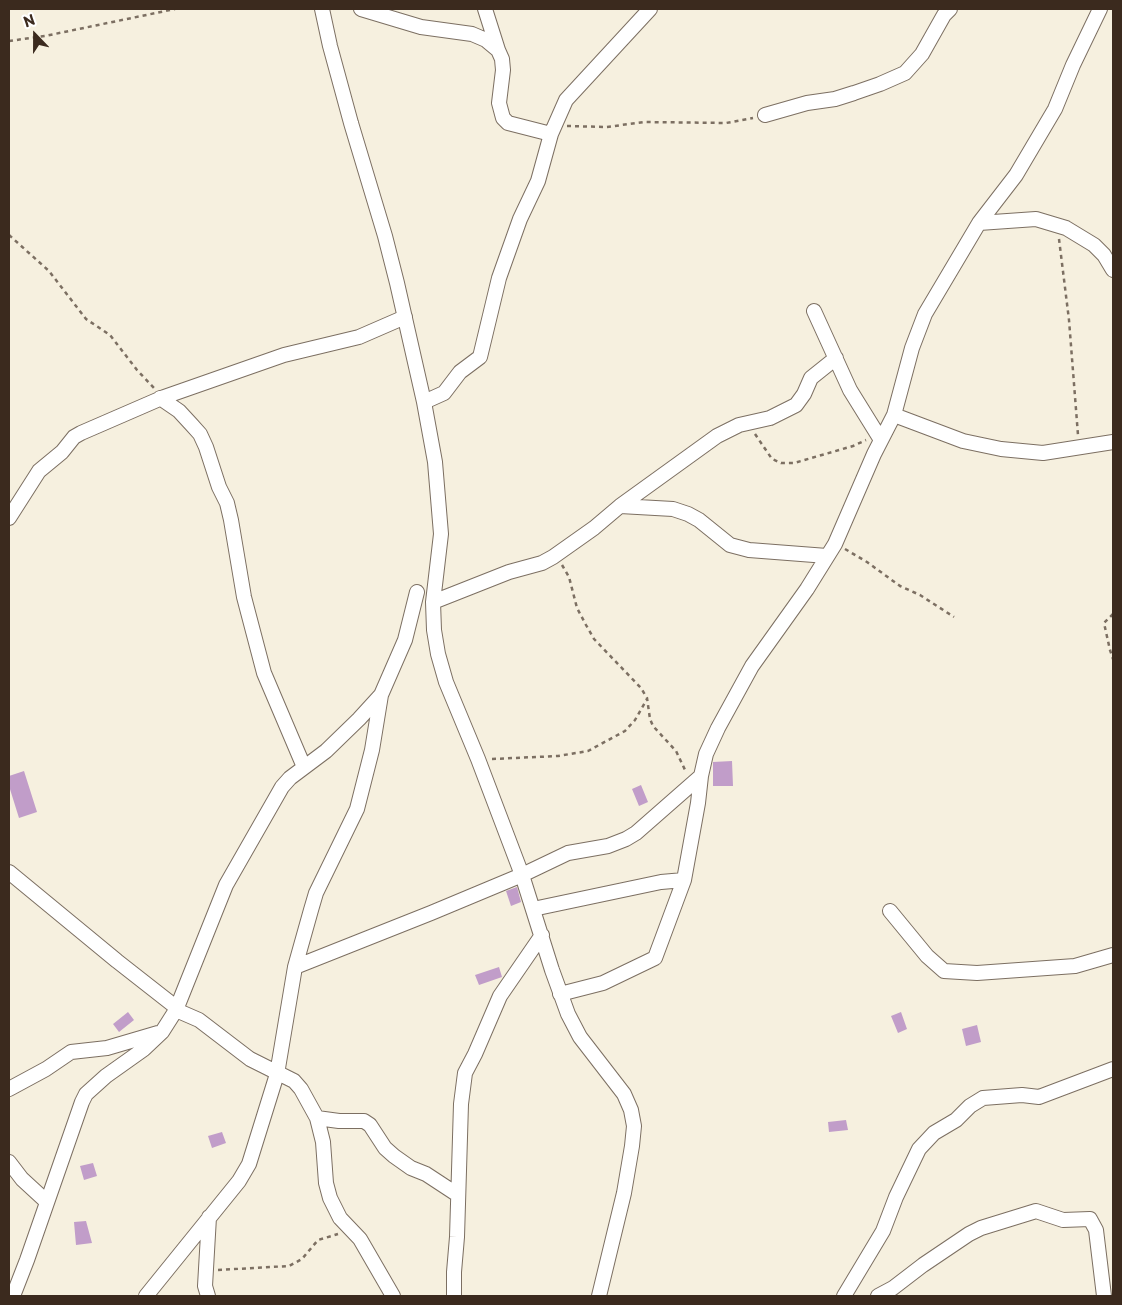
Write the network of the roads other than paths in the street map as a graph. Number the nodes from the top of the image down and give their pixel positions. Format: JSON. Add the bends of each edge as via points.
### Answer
{"nodes":[{"id":1,"x":322,"y":9,"type":"edge"},
{"id":2,"x":362,"y":9,"type":"edge"},
{"id":3,"x":485,"y":9,"type":"edge"},
{"id":4,"x":650,"y":9,"type":"edge"},
{"id":5,"x":950,"y":9,"type":"edge"},
{"id":6,"x":1100,"y":9,"type":"edge"},
{"id":7,"x":498,"y":50,"type":"junction"},
{"id":8,"x":765,"y":115,"type":"road end"},
{"id":9,"x":554,"y":129,"type":"junction"},
{"id":10,"x":979,"y":223,"type":"junction"},
{"id":11,"x":1113,"y":270,"type":"edge"},
{"id":12,"x":814,"y":311,"type":"dead end"},
{"id":13,"x":405,"y":318,"type":"junction"},
{"id":14,"x":836,"y":358,"type":"junction"},
{"id":15,"x":162,"y":398,"type":"junction"},
{"id":16,"x":424,"y":402,"type":"junction"},
{"id":17,"x":894,"y":414,"type":"junction"},
{"id":18,"x":879,"y":437,"type":"junction"},
{"id":19,"x":1113,"y":442,"type":"edge"},
{"id":20,"x":620,"y":506,"type":"junction"},
{"id":21,"x":9,"y":518,"type":"edge"},
{"id":22,"x":828,"y":556,"type":"junction"},
{"id":23,"x":417,"y":592,"type":"dead end"},
{"id":24,"x":433,"y":602,"type":"junction"},
{"id":25,"x":381,"y":695,"type":"junction"},
{"id":26,"x":304,"y":767,"type":"junction"},
{"id":27,"x":696,"y":779,"type":"junction"},
{"id":28,"x":9,"y":872,"type":"edge"},
{"id":29,"x":522,"y":875,"type":"junction"},
{"id":30,"x":684,"y":880,"type":"junction"},
{"id":31,"x":533,"y":909,"type":"junction"},
{"id":32,"x":890,"y":911,"type":"dead end"},
{"id":33,"x":542,"y":935,"type":"junction"},
{"id":34,"x":1113,"y":955,"type":"edge"},
{"id":35,"x":295,"y":967,"type":"junction"},
{"id":36,"x":560,"y":994,"type":"junction"},
{"id":37,"x":176,"y":1009,"type":"junction"},
{"id":38,"x":162,"y":1032,"type":"junction"},
{"id":39,"x":1113,"y":1069,"type":"edge"},
{"id":40,"x":277,"y":1074,"type":"junction"},
{"id":41,"x":9,"y":1089,"type":"edge"},
{"id":42,"x":316,"y":1118,"type":"junction"},
{"id":43,"x":9,"y":1162,"type":"edge"},
{"id":44,"x":458,"y":1194,"type":"junction"},
{"id":45,"x":46,"y":1202,"type":"junction"},
{"id":46,"x":209,"y":1217,"type":"junction"},
{"id":47,"x":13,"y":1296,"type":"edge"},
{"id":48,"x":146,"y":1296,"type":"edge"},
{"id":49,"x":208,"y":1296,"type":"edge"},
{"id":50,"x":393,"y":1296,"type":"edge"},
{"id":51,"x":454,"y":1296,"type":"edge"},
{"id":52,"x":599,"y":1296,"type":"edge"},
{"id":53,"x":844,"y":1296,"type":"edge"},
{"id":54,"x":878,"y":1296,"type":"edge"},
{"id":55,"x":1104,"y":1296,"type":"edge"}],
"edges":[{"from":1,"to":13,"type":"street"},
{"from":2,"to":7,"type":"street","via":[[420,27],[472,34]]},
{"from":3,"to":7,"type":"street"},
{"from":4,"to":9,"type":"street","via":[[566,100]]},
{"from":5,"to":8,"type":"street","via":[[922,54],[905,73],[854,93]]},
{"from":6,"to":10,"type":"street","via":[[1055,109],[1016,175]]},
{"from":7,"to":9,"type":"street","via":[[503,70],[499,103],[502,118],[508,123]]},
{"from":9,"to":16,"type":"street","via":[[538,181],[520,219],[499,278],[480,357],[460,372],[444,393]]},
{"from":10,"to":11,"type":"street","via":[[1036,219],[1066,228],[1094,245]]},
{"from":10,"to":17,"type":"street","via":[[916,333]]},
{"from":12,"to":14,"type":"street"},
{"from":13,"to":15,"type":"street","via":[[358,337],[284,355]]},
{"from":13,"to":16,"type":"street"},
{"from":14,"to":18,"type":"street","via":[[850,390]]},
{"from":14,"to":20,"type":"street","via":[[811,378],[796,405],[770,418],[739,425],[706,444]]},
{"from":15,"to":21,"type":"street","via":[[74,437],[39,471]]},
{"from":15,"to":26,"type":"street","via":[[192,424],[206,448],[227,503],[244,597],[264,673]]},
{"from":16,"to":24,"type":"street","via":[[435,462],[441,534]]},
{"from":17,"to":18,"type":"street"},
{"from":17,"to":19,"type":"street","via":[[963,440],[1001,449],[1043,453]]},
{"from":18,"to":22,"type":"street"},
{"from":20,"to":22,"type":"street","via":[[673,509],[688,514],[730,545],[749,550]]},
{"from":20,"to":24,"type":"street","via":[[542,563],[509,572]]},
{"from":22,"to":27,"type":"street","via":[[752,666],[718,728]]},
{"from":23,"to":25,"type":"street","via":[[405,640]]},
{"from":24,"to":29,"type":"street","via":[[434,630],[446,682]]},
{"from":25,"to":26,"type":"street","via":[[326,751]]},
{"from":25,"to":35,"type":"street","via":[[358,809],[316,893]]},
{"from":26,"to":37,"type":"street","via":[[282,787],[226,885]]},
{"from":27,"to":29,"type":"street","via":[[626,839],[608,846],[568,853]]},
{"from":27,"to":30,"type":"street","via":[[697,811]]},
{"from":28,"to":37,"type":"street"},
{"from":29,"to":31,"type":"street"},
{"from":29,"to":35,"type":"street"},
{"from":30,"to":31,"type":"street"},
{"from":30,"to":36,"type":"street","via":[[655,958],[603,983]]},
{"from":31,"to":33,"type":"street"},
{"from":32,"to":34,"type":"street","via":[[927,956],[944,971],[977,973],[1075,966]]},
{"from":33,"to":36,"type":"street"},
{"from":33,"to":44,"type":"street","via":[[500,996],[464,1073]]},
{"from":35,"to":40,"type":"street"},
{"from":36,"to":52,"type":"street","via":[[580,1037],[624,1094],[634,1126],[624,1193]]},
{"from":37,"to":38,"type":"street"},
{"from":37,"to":40,"type":"street","via":[[199,1020],[250,1059]]},
{"from":38,"to":41,"type":"street","via":[[107,1048],[71,1052],[46,1070]]},
{"from":38,"to":45,"type":"street","via":[[86,1094]]},
{"from":39,"to":53,"type":"street","via":[[1039,1097],[983,1098],[956,1120],[934,1132],[919,1149],[883,1232]]},
{"from":40,"to":42,"type":"street","via":[[294,1081]]},
{"from":40,"to":46,"type":"street","via":[[249,1164]]},
{"from":42,"to":44,"type":"street","via":[[364,1121],[394,1156]]},
{"from":42,"to":50,"type":"street","via":[[323,1142],[330,1198],[340,1218],[360,1239]]},
{"from":43,"to":45,"type":"street"},
{"from":44,"to":51,"type":"street"},
{"from":45,"to":47,"type":"street"},
{"from":46,"to":48,"type":"street"},
{"from":46,"to":49,"type":"street","via":[[205,1286]]},
{"from":54,"to":55,"type":"street","via":[[969,1234],[1036,1211],[1063,1220],[1090,1219],[1096,1230]]}]}
